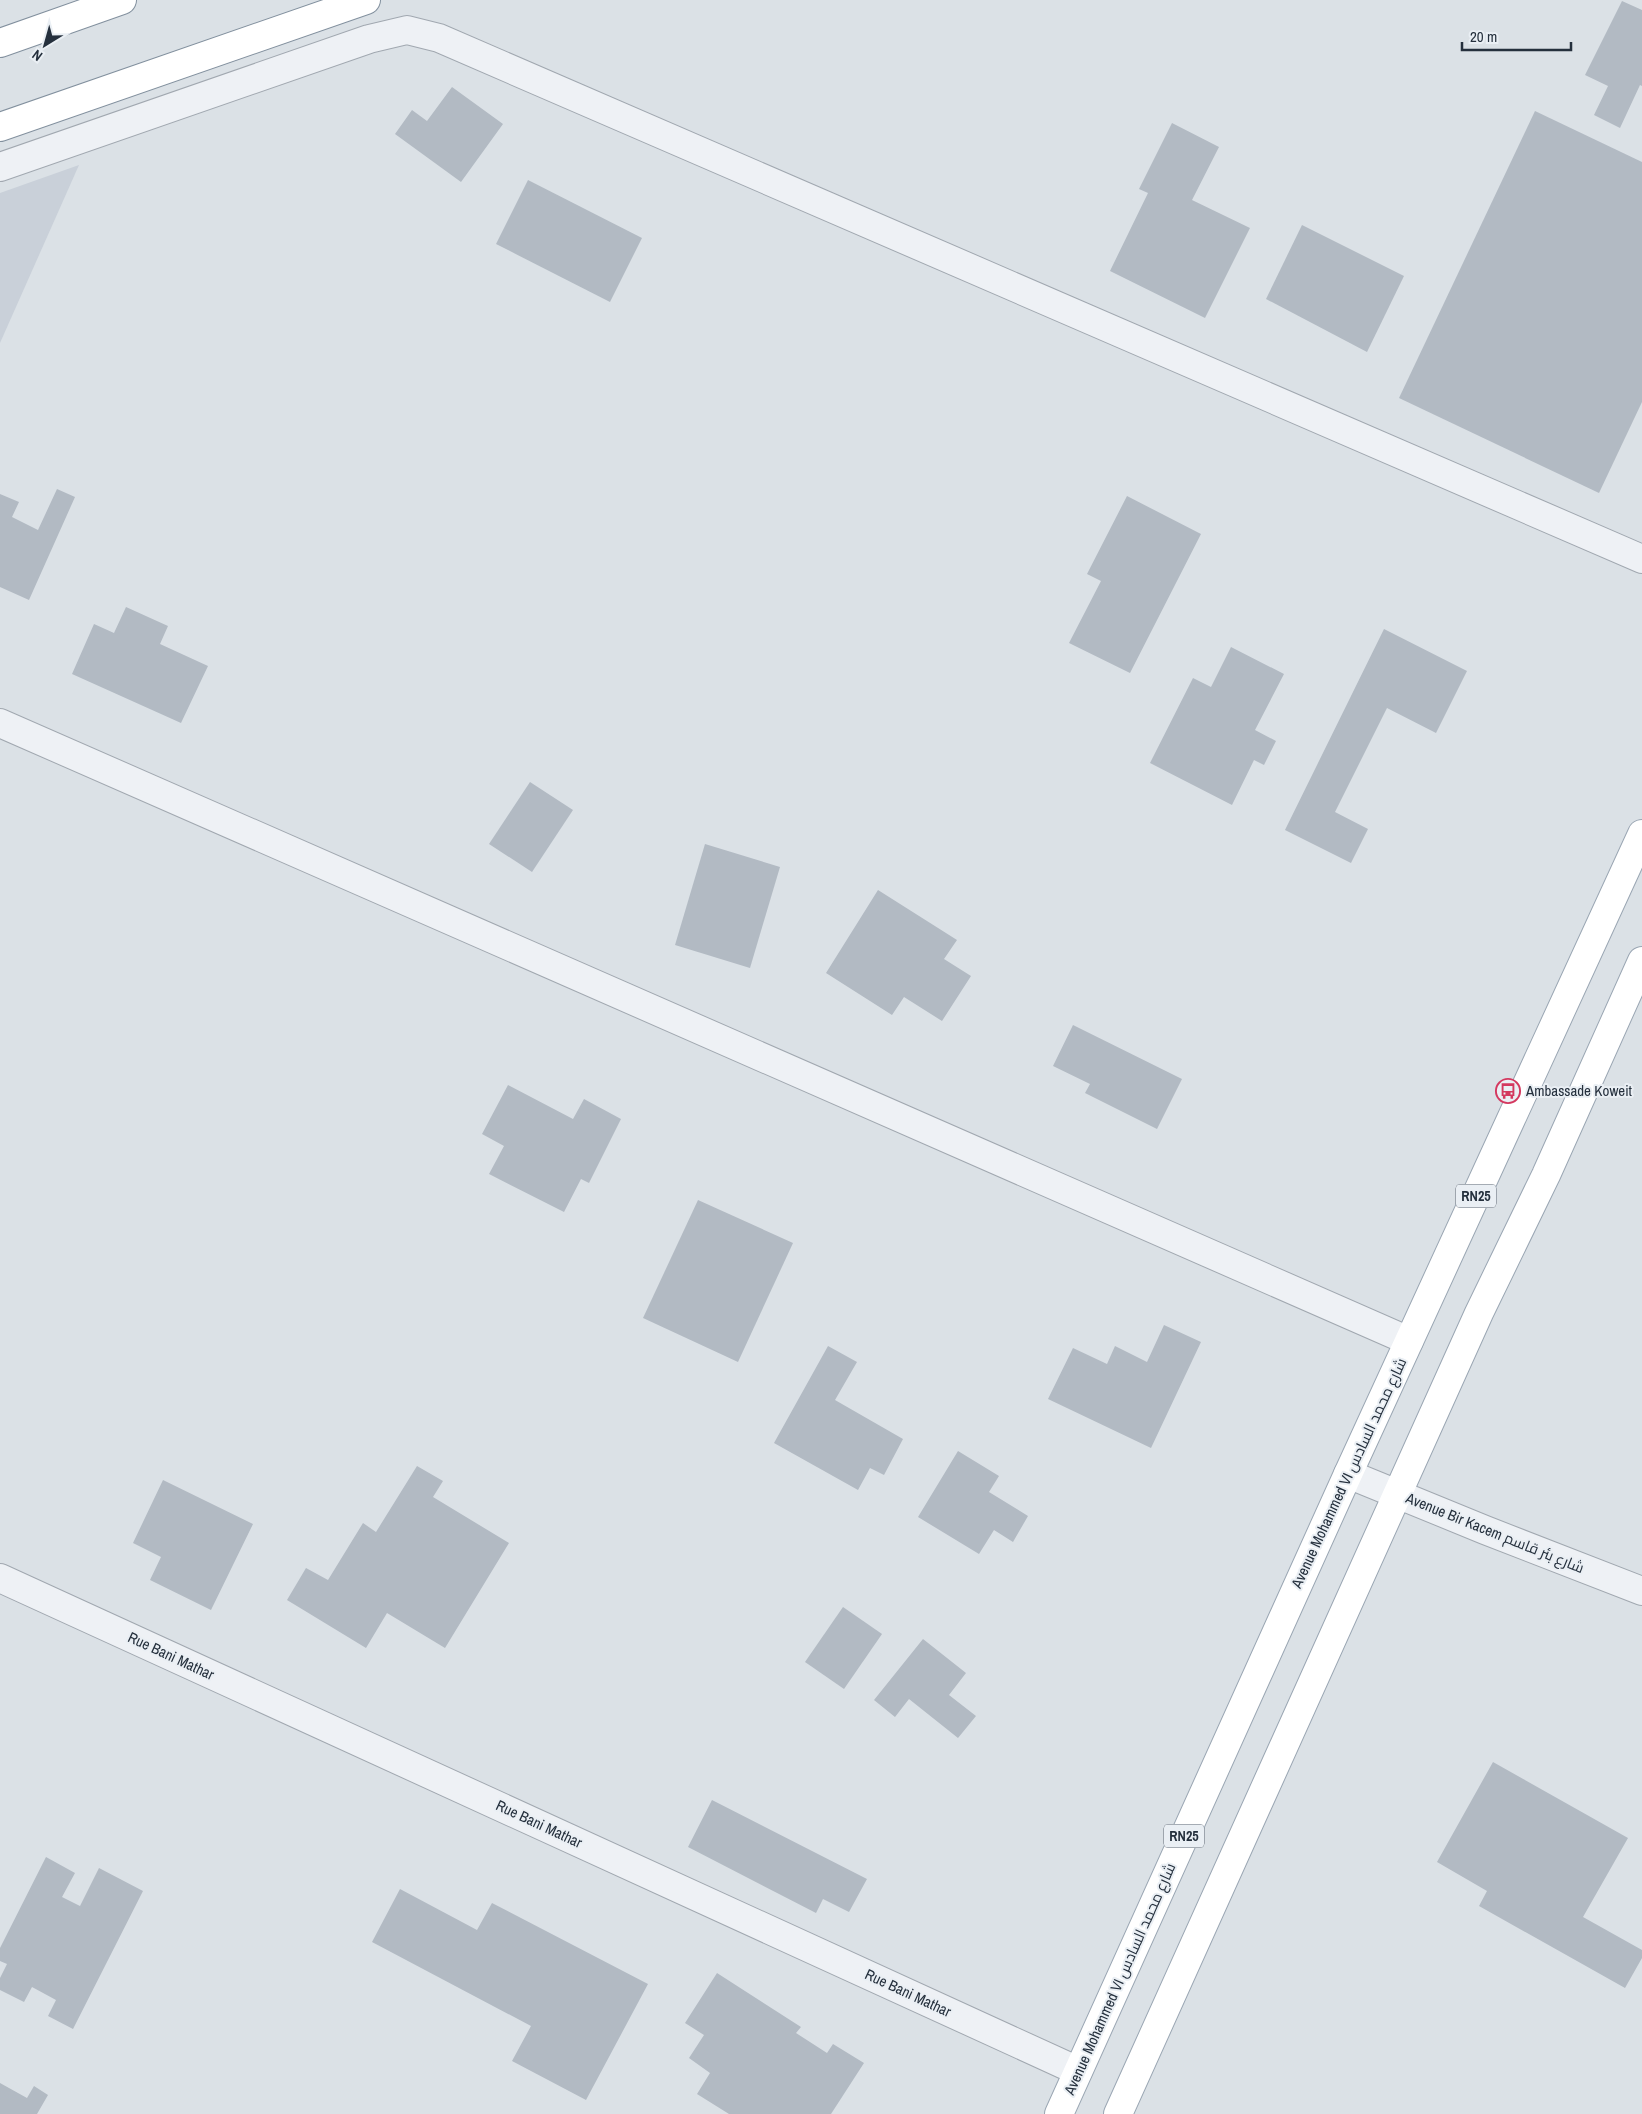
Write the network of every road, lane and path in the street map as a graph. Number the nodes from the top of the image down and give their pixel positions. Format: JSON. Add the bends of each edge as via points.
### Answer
{"nodes":[{"id":1,"x":122,"y":0,"type":"edge"},
{"id":2,"x":366,"y":0,"type":"edge"},
{"id":3,"x":0,"y":44,"type":"edge"},
{"id":4,"x":0,"y":127,"type":"edge"},
{"id":5,"x":0,"y":167,"type":"edge"},
{"id":6,"x":1642,"y":559,"type":"edge"},
{"id":7,"x":0,"y":723,"type":"edge"},
{"id":8,"x":1642,"y":834,"type":"edge"},
{"id":9,"x":1642,"y":962,"type":"edge"},
{"id":10,"x":1409,"y":1341,"type":"junction"},
{"id":11,"x":1348,"y":1474,"type":"junction"},
{"id":12,"x":1398,"y":1494,"type":"junction"},
{"id":13,"x":0,"y":1578,"type":"edge"},
{"id":14,"x":1642,"y":1591,"type":"edge"},
{"id":15,"x":1078,"y":2071,"type":"junction"},
{"id":16,"x":1059,"y":2114,"type":"edge"},
{"id":17,"x":1118,"y":2114,"type":"edge"}],
"edges":[{"from":1,"to":3,"type":"main road"},
{"from":2,"to":4,"type":"main road"},
{"from":5,"to":6,"type":"street","via":[[369,38],[406,30],[439,38]]},
{"from":7,"to":10,"type":"street"},
{"from":8,"to":10,"type":"main road","name":"Avenue Mohammed VI شارع محمد السادس","number":"RN25"},
{"from":9,"to":12,"type":"main road"},
{"from":10,"to":11,"type":"main road","name":"Avenue Mohammed VI شارع محمد السادس","number":"RN25"},
{"from":11,"to":12,"type":"street","name":"Avenue Bir Kacem شارع بئر قاسم"},
{"from":11,"to":15,"type":"main road","name":"Avenue Mohammed VI شارع محمد السادس","number":"RN25"},
{"from":12,"to":14,"type":"street","name":"Avenue Bir Kacem شارع بئر قاسم"},
{"from":12,"to":17,"type":"main road"},
{"from":13,"to":15,"type":"street","name":"Rue Bani Mathar"},
{"from":15,"to":16,"type":"main road","name":"Avenue Mohammed VI شارع محمد السادس","number":"RN25"}]}
